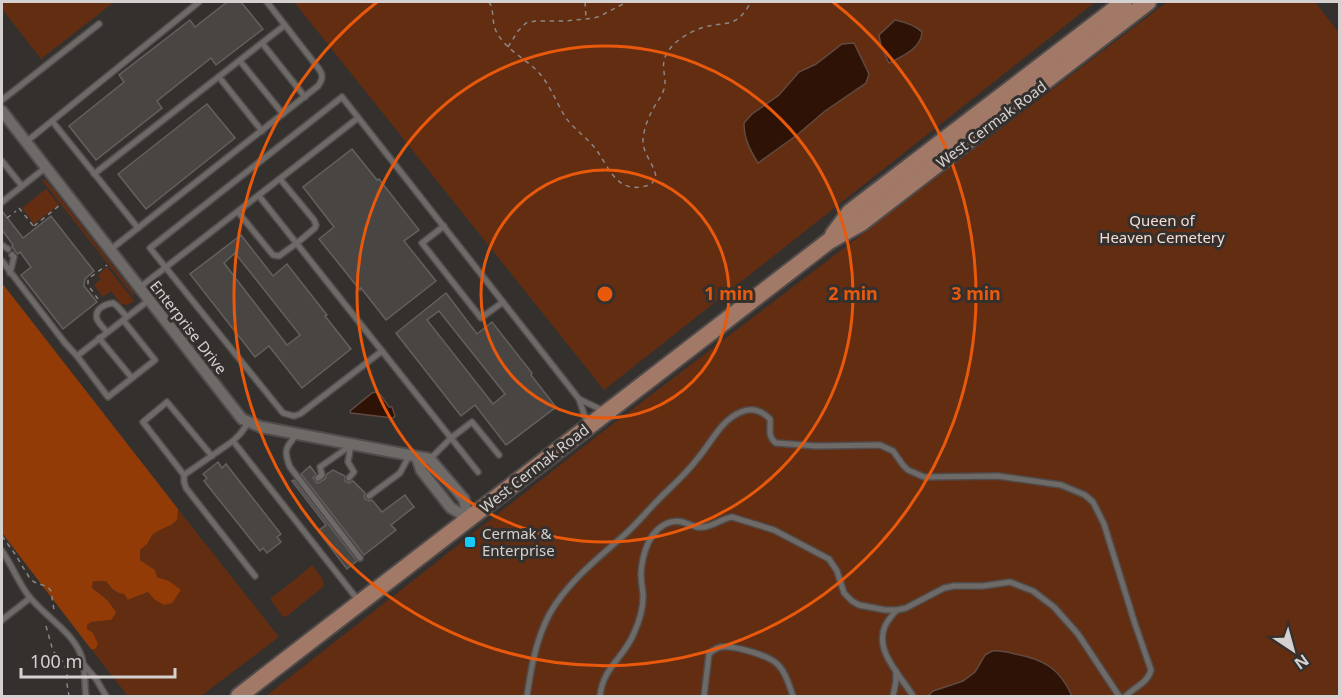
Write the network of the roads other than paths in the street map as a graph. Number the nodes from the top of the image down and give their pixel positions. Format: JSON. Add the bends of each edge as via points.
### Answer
{"nodes":[{"id":1,"x":199,"y":2,"type":"edge"},
{"id":2,"x":267,"y":2,"type":"edge"},
{"id":3,"x":1124,"y":2,"type":"edge"},
{"id":4,"x":1148,"y":2,"type":"edge"},
{"id":5,"x":99,"y":24,"type":"dead end"},
{"id":6,"x":285,"y":25,"type":"junction"},
{"id":7,"x":262,"y":43,"type":"junction"},
{"id":8,"x":240,"y":61,"type":"junction"},
{"id":9,"x":219,"y":77,"type":"junction"},
{"id":10,"x":305,"y":96,"type":"junction"},
{"id":11,"x":2,"y":100,"type":"edge"},
{"id":12,"x":2,"y":111,"type":"edge"},
{"id":13,"x":283,"y":114,"type":"junction"},
{"id":14,"x":358,"y":118,"type":"junction"},
{"id":15,"x":52,"y":121,"type":"junction"},
{"id":16,"x":262,"y":131,"type":"junction"},
{"id":17,"x":26,"y":142,"type":"junction"},
{"id":18,"x":2,"y":162,"type":"edge"},
{"id":19,"x":45,"y":168,"type":"junction"},
{"id":20,"x":94,"y":174,"type":"junction"},
{"id":21,"x":280,"y":179,"type":"junction"},
{"id":22,"x":22,"y":186,"type":"junction"},
{"id":23,"x":259,"y":196,"type":"junction"},
{"id":24,"x":2,"y":202,"type":"edge"},
{"id":25,"x":238,"y":212,"type":"junction"},
{"id":26,"x":444,"y":226,"type":"junction"},
{"id":27,"x":138,"y":228,"type":"junction"},
{"id":28,"x":829,"y":241,"type":"junction"},
{"id":29,"x":297,"y":243,"type":"junction"},
{"id":30,"x":2,"y":245,"type":"edge"},
{"id":31,"x":8,"y":249,"type":"dead end"},
{"id":32,"x":110,"y":250,"type":"junction"},
{"id":33,"x":12,"y":255,"type":"dead end"},
{"id":34,"x":2,"y":261,"type":"edge"},
{"id":35,"x":166,"y":268,"type":"junction"},
{"id":36,"x":10,"y":273,"type":"junction"},
{"id":37,"x":139,"y":288,"type":"junction"},
{"id":38,"x":149,"y":300,"type":"junction"},
{"id":39,"x":503,"y":302,"type":"junction"},
{"id":40,"x":125,"y":318,"type":"junction"},
{"id":41,"x":107,"y":332,"type":"junction"},
{"id":42,"x":99,"y":338,"type":"junction"},
{"id":43,"x":382,"y":351,"type":"junction"},
{"id":44,"x":77,"y":356,"type":"junction"},
{"id":45,"x":132,"y":378,"type":"junction"},
{"id":46,"x":579,"y":399,"type":"junction"},
{"id":47,"x":606,"y":412,"type":"junction"},
{"id":48,"x":249,"y":422,"type":"junction"},
{"id":49,"x":588,"y":426,"type":"junction"},
{"id":50,"x":297,"y":434,"type":"junction"},
{"id":51,"x":451,"y":438,"type":"junction"},
{"id":52,"x":233,"y":441,"type":"junction"},
{"id":53,"x":351,"y":445,"type":"junction"},
{"id":54,"x":499,"y":455,"type":"dead end"},
{"id":55,"x":212,"y":456,"type":"junction"},
{"id":56,"x":413,"y":457,"type":"junction"},
{"id":57,"x":430,"y":459,"type":"junction"},
{"id":58,"x":478,"y":472,"type":"dead end"},
{"id":59,"x":184,"y":476,"type":"junction"},
{"id":60,"x":318,"y":478,"type":"dead end"},
{"id":61,"x":349,"y":478,"type":"dead end"},
{"id":62,"x":369,"y":496,"type":"dead end"},
{"id":63,"x":468,"y":518,"type":"junction"},
{"id":64,"x":2,"y":551,"type":"edge"},
{"id":65,"x":360,"y":558,"type":"dead end"},
{"id":66,"x":255,"y":576,"type":"dead end"},
{"id":67,"x":30,"y":598,"type":"junction"},
{"id":68,"x":360,"y":602,"type":"junction"},
{"id":69,"x":897,"y":610,"type":"junction"},
{"id":70,"x":2,"y":620,"type":"edge"},
{"id":71,"x":84,"y":665,"type":"junction"},
{"id":72,"x":896,"y":671,"type":"junction"},
{"id":73,"x":87,"y":696,"type":"edge"},
{"id":74,"x":106,"y":696,"type":"edge"},
{"id":75,"x":239,"y":696,"type":"edge"},
{"id":76,"x":528,"y":696,"type":"edge"},
{"id":77,"x":600,"y":696,"type":"edge"},
{"id":78,"x":704,"y":696,"type":"edge"},
{"id":79,"x":793,"y":696,"type":"edge"},
{"id":80,"x":893,"y":696,"type":"edge"},
{"id":81,"x":913,"y":696,"type":"edge"},
{"id":82,"x":1119,"y":696,"type":"edge"},
{"id":83,"x":1126,"y":696,"type":"edge"}],
"edges":[{"from":1,"to":15,"type":"lane"},
{"from":2,"to":6,"type":"lane"},
{"from":3,"to":28,"type":"main road","name":"West Cermak Road","via":[[850,212]]},
{"from":4,"to":28,"type":"main road","name":"West Cermak Road","via":[[861,223]]},
{"from":5,"to":11,"type":"lane"},
{"from":6,"to":7,"type":"lane"},
{"from":6,"to":10,"type":"lane","via":[[322,73],[318,86]]},
{"from":7,"to":8,"type":"lane"},
{"from":7,"to":10,"type":"lane"},
{"from":8,"to":9,"type":"lane"},
{"from":8,"to":13,"type":"lane"},
{"from":9,"to":16,"type":"lane"},
{"from":9,"to":20,"type":"lane"},
{"from":10,"to":13,"type":"lane"},
{"from":12,"to":17,"type":"street","name":"Enterprise Drive"},
{"from":13,"to":16,"type":"lane"},
{"from":14,"to":21,"type":"lane"},
{"from":14,"to":26,"type":"lane"},
{"from":14,"to":35,"type":"lane","via":[[342,97],[150,248]]},
{"from":15,"to":17,"type":"lane"},
{"from":15,"to":20,"type":"lane"},
{"from":16,"to":27,"type":"lane"},
{"from":17,"to":19,"type":"street","name":"Enterprise Drive"},
{"from":18,"to":22,"type":"lane"},
{"from":19,"to":22,"type":"lane"},
{"from":19,"to":32,"type":"street","name":"Enterprise Drive"},
{"from":20,"to":27,"type":"lane"},
{"from":21,"to":23,"type":"lane"},
{"from":21,"to":29,"type":"lane","via":[[316,225]]},
{"from":22,"to":24,"type":"lane"},
{"from":23,"to":25,"type":"lane"},
{"from":23,"to":29,"type":"lane"},
{"from":25,"to":29,"type":"lane","via":[[273,255],[279,256]]},
{"from":25,"to":35,"type":"lane"},
{"from":26,"to":39,"type":"lane"},
{"from":26,"to":39,"type":"lane","via":[[422,243],[481,318]]},
{"from":27,"to":32,"type":"lane"},
{"from":28,"to":47,"type":"main road","name":"West Cermak Road"},
{"from":29,"to":43,"type":"lane"},
{"from":30,"to":31,"type":"lane"},
{"from":32,"to":37,"type":"street","name":"Enterprise Drive"},
{"from":33,"to":36,"type":"lane"},
{"from":34,"to":36,"type":"lane"},
{"from":35,"to":37,"type":"lane"},
{"from":35,"to":43,"type":"lane","via":[[287,415],[300,414]]},
{"from":36,"to":44,"type":"lane"},
{"from":37,"to":38,"type":"street","name":"Enterprise Drive"},
{"from":38,"to":40,"type":"lane"},
{"from":38,"to":48,"type":"street","name":"Enterprise Drive","via":[[242,419]]},
{"from":39,"to":46,"type":"lane"},
{"from":40,"to":41,"type":"lane"},
{"from":40,"to":41,"type":"lane","via":[[113,303],[103,306],[96,317]]},
{"from":40,"to":45,"type":"lane","via":[[155,360]]},
{"from":41,"to":42,"type":"lane"},
{"from":42,"to":44,"type":"lane"},
{"from":42,"to":45,"type":"lane"},
{"from":43,"to":51,"type":"lane"},
{"from":44,"to":45,"type":"lane","via":[[108,397]]},
{"from":46,"to":47,"type":"lane"},
{"from":46,"to":49,"type":"lane"},
{"from":47,"to":49,"type":"main road","name":"West Cermak Road"},
{"from":48,"to":50,"type":"street","name":"Enterprise Drive"},
{"from":48,"to":52,"type":"lane"},
{"from":49,"to":63,"type":"main road","name":"West Cermak Road"},
{"from":50,"to":53,"type":"street","name":"Enterprise Drive"},
{"from":50,"to":65,"type":"lane","via":[[287,445],[290,467]]},
{"from":51,"to":54,"type":"lane","via":[[472,422]]},
{"from":51,"to":57,"type":"lane"},
{"from":51,"to":58,"type":"lane"},
{"from":52,"to":55,"type":"lane"},
{"from":52,"to":68,"type":"lane"},
{"from":53,"to":56,"type":"street","name":"Enterprise Drive"},
{"from":53,"to":60,"type":"lane","via":[[320,467],[322,475]]},
{"from":53,"to":61,"type":"lane","via":[[348,462],[354,472]]},
{"from":55,"to":59,"type":"lane"},
{"from":55,"to":59,"type":"lane","via":[[167,402],[142,422]]},
{"from":56,"to":57,"type":"street","name":"Enterprise Drive"},
{"from":56,"to":62,"type":"lane","via":[[400,473]]},
{"from":56,"to":63,"type":"street","via":[[451,508]]},
{"from":57,"to":63,"type":"street","via":[[464,499]]},
{"from":59,"to":66,"type":"lane","via":[[186,488]]},
{"from":63,"to":68,"type":"main road","name":"West Cermak Road"},
{"from":64,"to":67,"type":"lane"},
{"from":67,"to":70,"type":"lane"},
{"from":67,"to":71,"type":"lane","via":[[69,637]]},
{"from":68,"to":75,"type":"main road","name":"West Cermak Road"},
{"from":69,"to":72,"type":"lane","via":[[882,636]]},
{"from":69,"to":77,"type":"lane","via":[[852,601],[844,593],[829,560],[774,530],[732,517],[703,527],[669,522],[656,530],[647,545],[638,623],[634,635],[604,677]]},
{"from":69,"to":82,"type":"lane","via":[[944,588],[1010,582],[1021,585],[1043,598],[1073,627]]},
{"from":71,"to":73,"type":"lane"},
{"from":71,"to":74,"type":"lane"},
{"from":72,"to":80,"type":"lane"},
{"from":72,"to":81,"type":"lane"},
{"from":76,"to":83,"type":"lane","via":[[543,629],[567,590],[690,468],[723,425],[742,411],[750,410],[758,410],[770,419],[770,436],[776,443],[880,445],[893,451],[908,470],[924,477],[998,476],[1061,485],[1085,495],[1104,524],[1151,669],[1147,679]]},
{"from":78,"to":79,"type":"lane","via":[[709,654],[729,647],[776,663]]}]}
